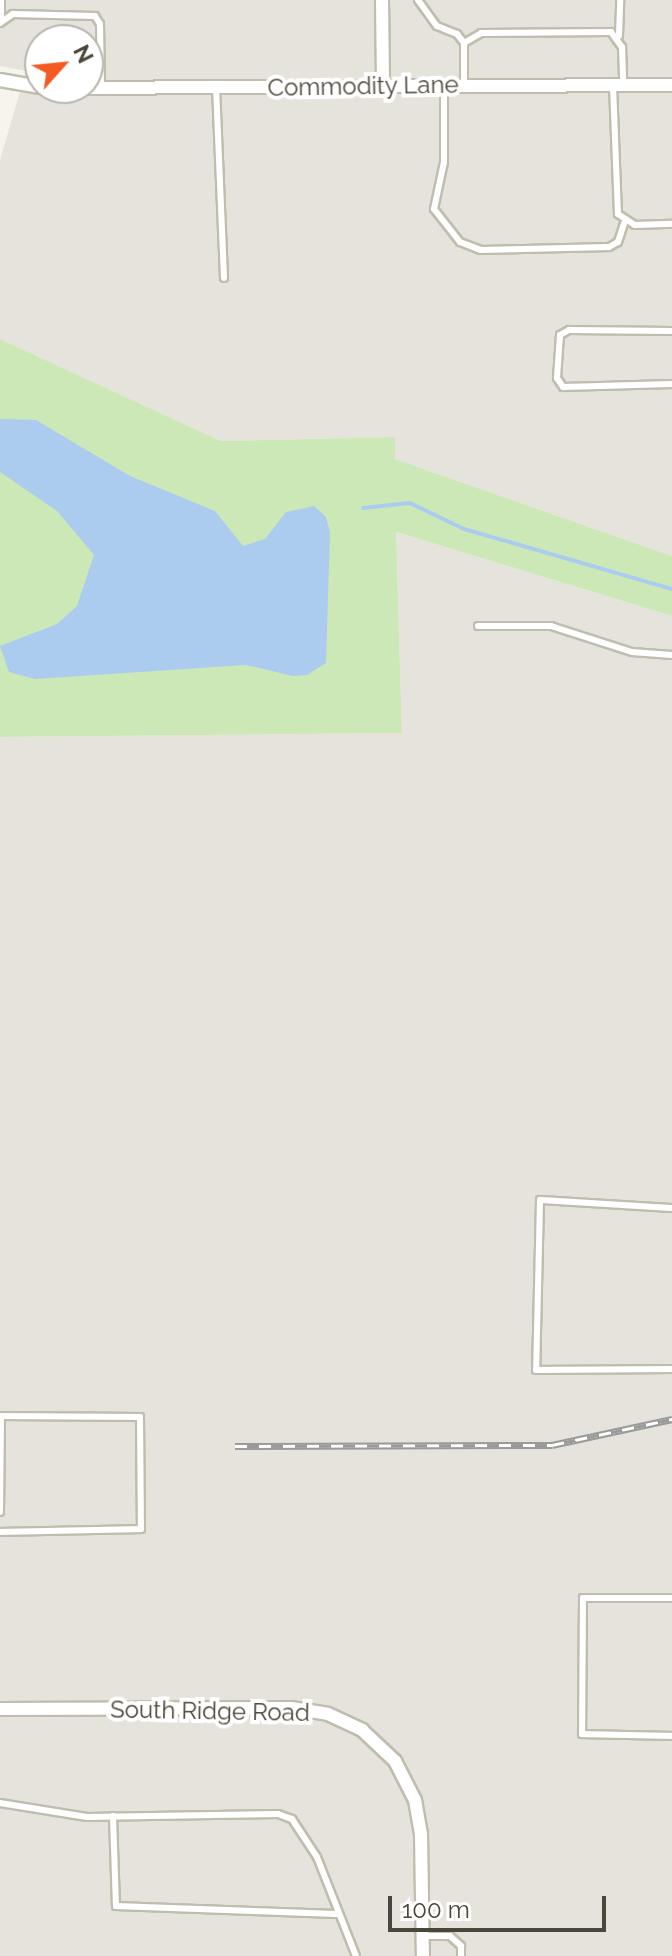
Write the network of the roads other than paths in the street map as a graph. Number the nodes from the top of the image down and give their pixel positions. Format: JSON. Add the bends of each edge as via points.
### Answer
{"nodes":[{"id":1,"x":1,"y":0,"type":"edge"},
{"id":2,"x":382,"y":0,"type":"edge"},
{"id":3,"x":418,"y":0,"type":"edge"},
{"id":4,"x":620,"y":0,"type":"edge"},
{"id":5,"x":0,"y":22,"type":"edge"},
{"id":6,"x":100,"y":24,"type":"edge"},
{"id":7,"x":619,"y":37,"type":"junction"},
{"id":8,"x":464,"y":43,"type":"junction"},
{"id":9,"x":0,"y":80,"type":"edge"},
{"id":10,"x":24,"y":84,"type":"edge"},
{"id":11,"x":383,"y":85,"type":"junction"},
{"id":12,"x":444,"y":85,"type":"junction"},
{"id":13,"x":464,"y":85,"type":"junction"},
{"id":14,"x":618,"y":85,"type":"junction"},
{"id":15,"x":672,"y":85,"type":"edge"},
{"id":16,"x":216,"y":87,"type":"junction"},
{"id":17,"x":104,"y":89,"type":"edge"},
{"id":18,"x":624,"y":223,"type":"junction"},
{"id":19,"x":672,"y":224,"type":"edge"},
{"id":20,"x":224,"y":278,"type":"dead end"},
{"id":21,"x":672,"y":331,"type":"edge"},
{"id":22,"x":672,"y":384,"type":"edge"},
{"id":23,"x":478,"y":626,"type":"dead end"},
{"id":24,"x":672,"y":655,"type":"edge"},
{"id":25,"x":672,"y":1208,"type":"edge"},
{"id":26,"x":672,"y":1369,"type":"edge"},
{"id":27,"x":0,"y":1416,"type":"edge"},
{"id":28,"x":0,"y":1512,"type":"edge"},
{"id":29,"x":0,"y":1532,"type":"edge"},
{"id":30,"x":672,"y":1598,"type":"edge"},
{"id":31,"x":0,"y":1709,"type":"edge"},
{"id":32,"x":672,"y":1736,"type":"edge"},
{"id":33,"x":0,"y":1803,"type":"edge"},
{"id":34,"x":113,"y":1816,"type":"junction"},
{"id":35,"x":336,"y":1914,"type":"junction"},
{"id":36,"x":422,"y":1936,"type":"junction"},
{"id":37,"x":356,"y":1956,"type":"edge"},
{"id":38,"x":423,"y":1956,"type":"edge"},
{"id":39,"x":461,"y":1956,"type":"edge"}],
"edges":[{"from":1,"to":5,"type":"lane"},
{"from":2,"to":11,"type":"street"},
{"from":3,"to":8,"type":"lane","via":[[437,26]]},
{"from":4,"to":7,"type":"lane"},
{"from":5,"to":6,"type":"lane","via":[[13,14],[95,16]]},
{"from":7,"to":8,"type":"lane","via":[[611,32],[481,33]]},
{"from":7,"to":14,"type":"lane"},
{"from":8,"to":13,"type":"lane"},
{"from":9,"to":10,"type":"street"},
{"from":11,"to":12,"type":"street","name":"Commodity Lane"},
{"from":11,"to":16,"type":"street","name":"Commodity Lane"},
{"from":12,"to":13,"type":"street","name":"Commodity Lane"},
{"from":12,"to":18,"type":"lane","via":[[444,162],[434,209],[460,242],[481,250],[609,247],[618,242]]},
{"from":13,"to":14,"type":"street","name":"Commodity Lane"},
{"from":14,"to":15,"type":"street","name":"Commodity Lane"},
{"from":14,"to":18,"type":"lane","via":[[618,214]]},
{"from":16,"to":17,"type":"street","name":"Commodity Lane"},
{"from":16,"to":20,"type":"lane"},
{"from":18,"to":19,"type":"lane"},
{"from":21,"to":22,"type":"lane","via":[[569,330],[560,335],[557,378],[563,387]]},
{"from":23,"to":24,"type":"lane","via":[[551,626],[632,652]]},
{"from":25,"to":26,"type":"lane","via":[[540,1200],[536,1370]]},
{"from":27,"to":28,"type":"lane"},
{"from":27,"to":29,"type":"lane","via":[[140,1417],[141,1529]]},
{"from":30,"to":32,"type":"lane","via":[[583,1598],[582,1734]]},
{"from":31,"to":36,"type":"street","name":"South Ridge Road","via":[[291,1708],[328,1714],[362,1730],[395,1761],[415,1800],[421,1834]]},
{"from":33,"to":34,"type":"lane"},
{"from":34,"to":35,"type":"lane","via":[[278,1814],[292,1819],[317,1857]]},
{"from":34,"to":35,"type":"lane","via":[[116,1906]]},
{"from":35,"to":37,"type":"lane"},
{"from":36,"to":38,"type":"street","name":"South Ridge Road"},
{"from":36,"to":39,"type":"lane","via":[[450,1936],[461,1946]]}]}
